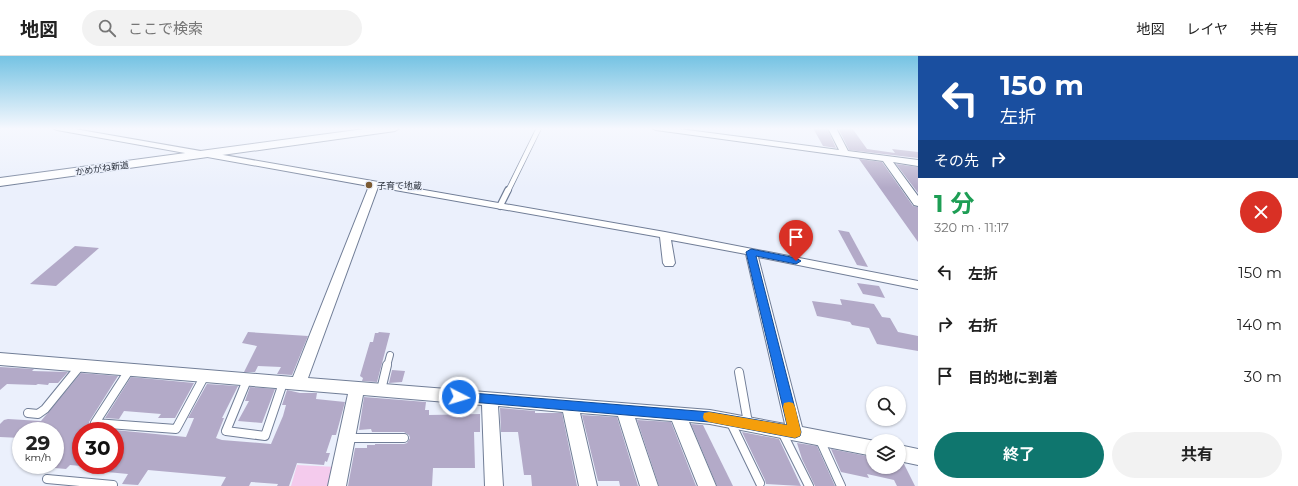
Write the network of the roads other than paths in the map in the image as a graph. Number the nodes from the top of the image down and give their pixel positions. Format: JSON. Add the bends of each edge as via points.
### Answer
{"nodes":[{"id":1,"x":173,"y":148,"type":"edge"},
{"id":2,"x":250,"y":148,"type":"edge"},
{"id":3,"x":529,"y":148,"type":"edge"},
{"id":4,"x":812,"y":148,"type":"edge"},
{"id":5,"x":842,"y":148,"type":"edge"},
{"id":6,"x":845,"y":153,"type":"junction"},
{"id":7,"x":207,"y":154,"type":"junction"},
{"id":8,"x":885,"y":158,"type":"junction"},
{"id":9,"x":918,"y":163,"type":"edge"},
{"id":10,"x":0,"y":182,"type":"edge"},
{"id":11,"x":374,"y":184,"type":"junction"},
{"id":12,"x":918,"y":202,"type":"edge"},
{"id":13,"x":500,"y":206,"type":"junction"},
{"id":14,"x":665,"y":235,"type":"junction"},
{"id":15,"x":751,"y":252,"type":"junction"},
{"id":16,"x":669,"y":263,"type":"dead end"},
{"id":17,"x":918,"y":285,"type":"edge"},
{"id":18,"x":390,"y":355,"type":"dead end"},
{"id":19,"x":0,"y":360,"type":"edge"},
{"id":20,"x":81,"y":366,"type":"junction"},
{"id":21,"x":130,"y":369,"type":"junction"},
{"id":22,"x":739,"y":372,"type":"dead end"},
{"id":23,"x":204,"y":377,"type":"junction"},
{"id":24,"x":247,"y":380,"type":"junction"},
{"id":25,"x":290,"y":384,"type":"junction"},
{"id":26,"x":357,"y":388,"type":"junction"},
{"id":27,"x":381,"y":390,"type":"junction"},
{"id":28,"x":490,"y":399,"type":"junction"},
{"id":29,"x":570,"y":405,"type":"junction"},
{"id":30,"x":624,"y":409,"type":"junction"},
{"id":31,"x":28,"y":413,"type":"dead end"},
{"id":32,"x":677,"y":414,"type":"junction"},
{"id":33,"x":729,"y":420,"type":"junction"},
{"id":34,"x":748,"y":423,"type":"junction"},
{"id":35,"x":788,"y":431,"type":"junction"},
{"id":36,"x":819,"y":437,"type":"junction"},
{"id":37,"x":347,"y":438,"type":"junction"},
{"id":38,"x":404,"y":438,"type":"dead end"},
{"id":39,"x":866,"y":447,"type":"edge"},
{"id":40,"x":906,"y":454,"type":"edge"},
{"id":41,"x":918,"y":457,"type":"edge"},
{"id":42,"x":47,"y":479,"type":"dead end"},
{"id":43,"x":760,"y":483,"type":"dead end"},
{"id":44,"x":95,"y":485,"type":"edge"},
{"id":45,"x":113,"y":486,"type":"edge"},
{"id":46,"x":337,"y":486,"type":"edge"},
{"id":47,"x":494,"y":486,"type":"edge"},
{"id":48,"x":588,"y":486,"type":"edge"},
{"id":49,"x":649,"y":486,"type":"edge"},
{"id":50,"x":707,"y":486,"type":"edge"},
{"id":51,"x":809,"y":486,"type":"edge"},
{"id":52,"x":841,"y":486,"type":"edge"}],
"edges":[{"from":1,"to":7,"type":"street"},
{"from":2,"to":7,"type":"street","name":"かめがね新道"},
{"from":3,"to":13,"type":"lane"},
{"from":4,"to":6,"type":"street"},
{"from":5,"to":6,"type":"street"},
{"from":6,"to":8,"type":"street"},
{"from":7,"to":10,"type":"street","name":"かめがね新道"},
{"from":7,"to":11,"type":"street"},
{"from":8,"to":9,"type":"street"},
{"from":8,"to":12,"type":"street"},
{"from":11,"to":13,"type":"street"},
{"from":11,"to":25,"type":"street"},
{"from":13,"to":14,"type":"street"},
{"from":14,"to":15,"type":"street"},
{"from":14,"to":16,"type":"street"},
{"from":15,"to":17,"type":"street"},
{"from":15,"to":35,"type":"street"},
{"from":18,"to":27,"type":"lane"},
{"from":19,"to":20,"type":"street"},
{"from":20,"to":21,"type":"street"},
{"from":20,"to":31,"type":"lane","via":[[45,409],[38,414]]},
{"from":21,"to":23,"type":"street"},
{"from":21,"to":23,"type":"lane","via":[[95,423],[176,429]]},
{"from":22,"to":34,"type":"lane"},
{"from":23,"to":24,"type":"street"},
{"from":24,"to":25,"type":"street"},
{"from":24,"to":25,"type":"lane","via":[[226,431],[266,436]]},
{"from":25,"to":26,"type":"street"},
{"from":26,"to":27,"type":"street"},
{"from":26,"to":37,"type":"street"},
{"from":27,"to":28,"type":"street"},
{"from":28,"to":29,"type":"street"},
{"from":28,"to":47,"type":"street"},
{"from":29,"to":30,"type":"street"},
{"from":29,"to":48,"type":"street"},
{"from":30,"to":32,"type":"street"},
{"from":30,"to":49,"type":"street"},
{"from":32,"to":33,"type":"street"},
{"from":32,"to":50,"type":"street"},
{"from":33,"to":34,"type":"street"},
{"from":33,"to":43,"type":"lane"},
{"from":34,"to":35,"type":"street"},
{"from":35,"to":36,"type":"street"},
{"from":35,"to":51,"type":"lane"},
{"from":36,"to":39,"type":"street"},
{"from":36,"to":52,"type":"lane"},
{"from":37,"to":38,"type":"lane"},
{"from":37,"to":46,"type":"street"},
{"from":40,"to":41,"type":"street"},
{"from":42,"to":44,"type":"lane"},
{"from":44,"to":45,"type":"lane"}]}
